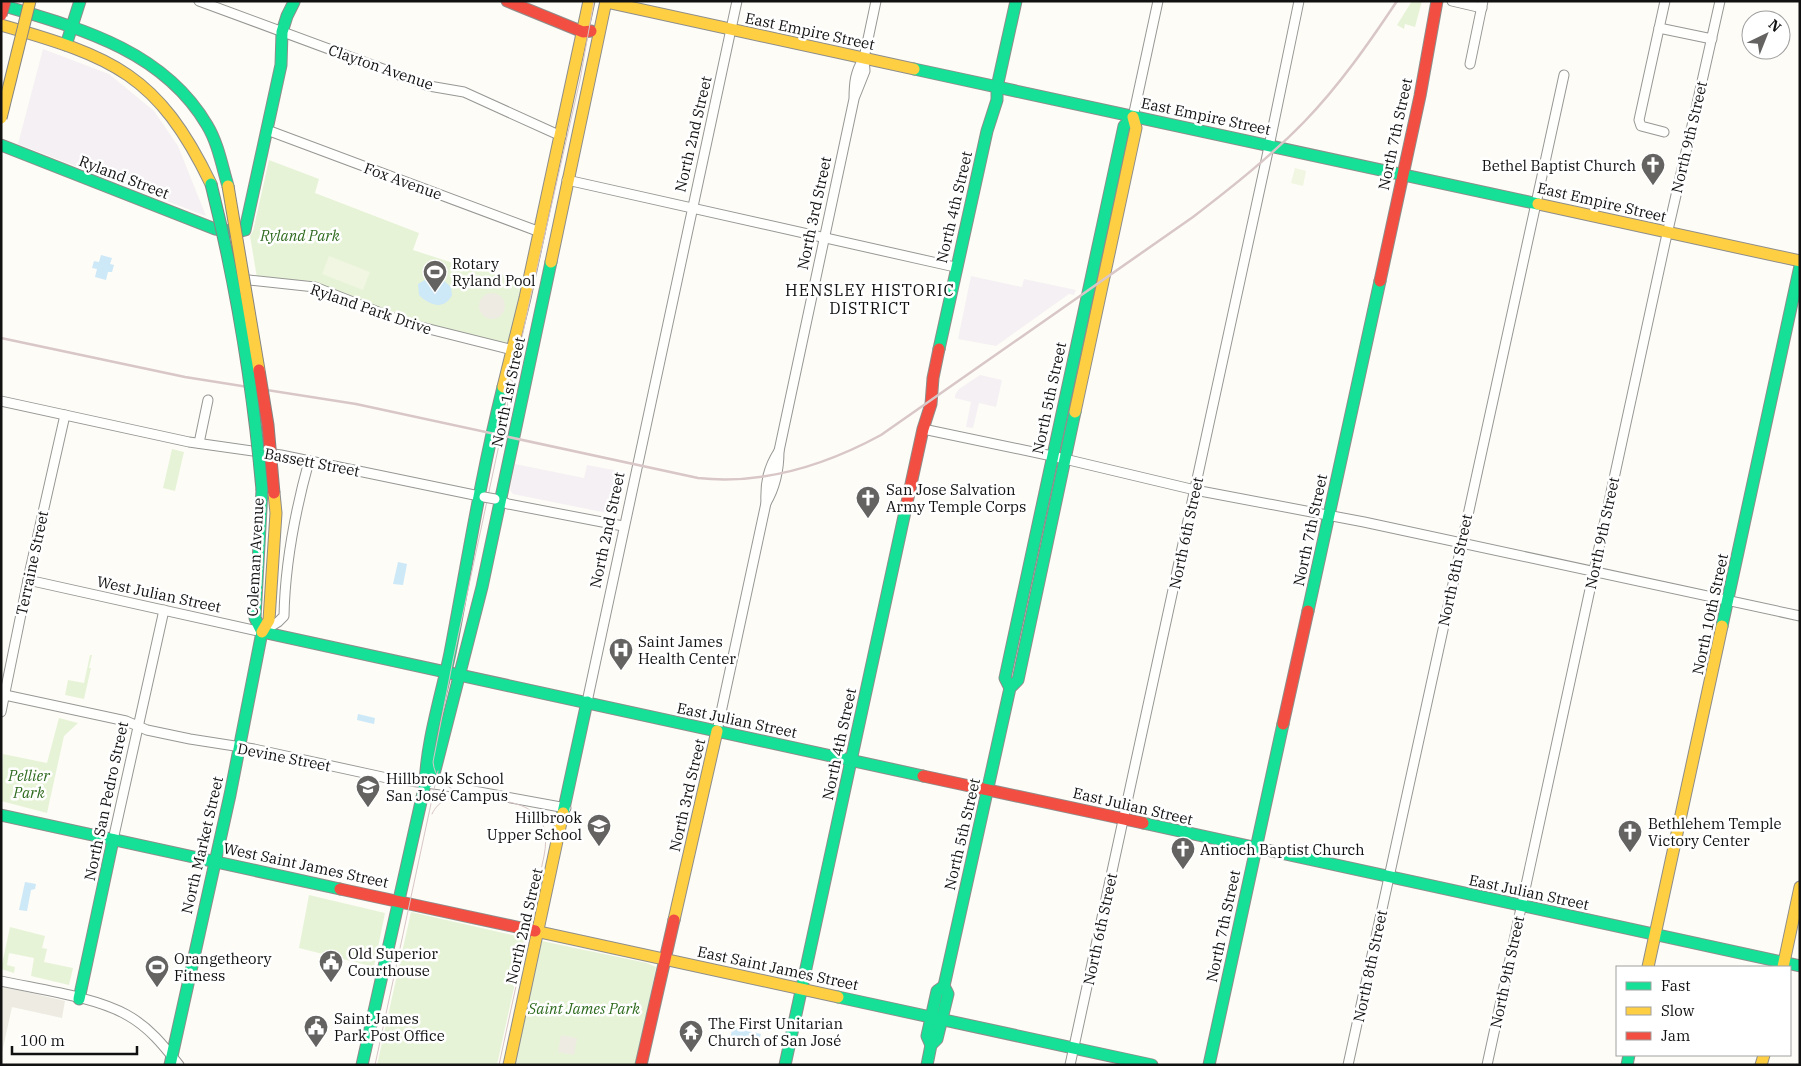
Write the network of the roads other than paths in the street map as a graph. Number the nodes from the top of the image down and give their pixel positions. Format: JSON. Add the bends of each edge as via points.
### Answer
{"nodes":[{"id":1,"x":5,"y":1,"type":"edge"},
{"id":2,"x":30,"y":1,"type":"edge"},
{"id":3,"x":80,"y":1,"type":"edge"},
{"id":4,"x":199,"y":1,"type":"edge"},
{"id":5,"x":507,"y":1,"type":"edge"},
{"id":6,"x":590,"y":1,"type":"edge"},
{"id":7,"x":737,"y":1,"type":"edge"},
{"id":8,"x":876,"y":1,"type":"edge"},
{"id":9,"x":1016,"y":1,"type":"edge"},
{"id":10,"x":1158,"y":1,"type":"edge"},
{"id":11,"x":1299,"y":1,"type":"edge"},
{"id":12,"x":1437,"y":1,"type":"edge"},
{"id":13,"x":1452,"y":1,"type":"edge"},
{"id":14,"x":1665,"y":1,"type":"edge"},
{"id":15,"x":1720,"y":1,"type":"edge"},
{"id":16,"x":295,"y":2,"type":"edge"},
{"id":17,"x":606,"y":2,"type":"edge"},
{"id":18,"x":1,"y":5,"type":"edge"},
{"id":19,"x":1482,"y":5,"type":"edge"},
{"id":20,"x":1,"y":15,"type":"edge"},
{"id":21,"x":1,"y":24,"type":"edge"},
{"id":22,"x":71,"y":26,"type":"junction"},
{"id":23,"x":600,"y":27,"type":"junction"},
{"id":24,"x":1659,"y":28,"type":"junction"},
{"id":25,"x":731,"y":29,"type":"junction"},
{"id":26,"x":583,"y":32,"type":"junction"},
{"id":27,"x":287,"y":34,"type":"junction"},
{"id":28,"x":1712,"y":39,"type":"junction"},
{"id":29,"x":66,"y":45,"type":"junction"},
{"id":30,"x":864,"y":58,"type":"junction"},
{"id":31,"x":1470,"y":64,"type":"dead end"},
{"id":32,"x":1564,"y":75,"type":"dead end"},
{"id":33,"x":997,"y":87,"type":"junction"},
{"id":34,"x":1133,"y":117,"type":"junction"},
{"id":35,"x":1,"y":118,"type":"edge"},
{"id":36,"x":267,"y":130,"type":"junction"},
{"id":37,"x":1664,"y":132,"type":"dead end"},
{"id":38,"x":561,"y":136,"type":"junction"},
{"id":39,"x":1269,"y":144,"type":"junction"},
{"id":40,"x":1,"y":145,"type":"edge"},
{"id":41,"x":1402,"y":174,"type":"junction"},
{"id":42,"x":567,"y":180,"type":"junction"},
{"id":43,"x":1535,"y":203,"type":"junction"},
{"id":44,"x":692,"y":208,"type":"junction"},
{"id":45,"x":237,"y":232,"type":"junction"},
{"id":46,"x":540,"y":232,"type":"junction"},
{"id":47,"x":1667,"y":232,"type":"junction"},
{"id":48,"x":824,"y":237,"type":"junction"},
{"id":49,"x":1800,"y":261,"type":"edge"},
{"id":50,"x":1800,"y":266,"type":"edge"},
{"id":51,"x":955,"y":267,"type":"junction"},
{"id":52,"x":228,"y":277,"type":"dead end"},
{"id":53,"x":244,"y":280,"type":"junction"},
{"id":54,"x":513,"y":350,"type":"junction"},
{"id":55,"x":208,"y":400,"type":"dead end"},
{"id":56,"x":1,"y":401,"type":"edge"},
{"id":57,"x":65,"y":415,"type":"junction"},
{"id":58,"x":923,"y":430,"type":"junction"},
{"id":59,"x":199,"y":443,"type":"junction"},
{"id":60,"x":1052,"y":456,"type":"junction"},
{"id":61,"x":1065,"y":459,"type":"junction"},
{"id":62,"x":309,"y":461,"type":"junction"},
{"id":63,"x":1195,"y":490,"type":"junction"},
{"id":64,"x":482,"y":496,"type":"junction"},
{"id":65,"x":498,"y":500,"type":"junction"},
{"id":66,"x":1329,"y":516,"type":"junction"},
{"id":67,"x":623,"y":526,"type":"junction"},
{"id":68,"x":1461,"y":543,"type":"junction"},
{"id":69,"x":1594,"y":572,"type":"junction"},
{"id":70,"x":28,"y":580,"type":"junction"},
{"id":71,"x":1727,"y":600,"type":"junction"},
{"id":72,"x":164,"y":610,"type":"junction"},
{"id":73,"x":1800,"y":616,"type":"edge"},
{"id":74,"x":262,"y":632,"type":"junction"},
{"id":75,"x":446,"y":673,"type":"junction"},
{"id":76,"x":460,"y":676,"type":"junction"},
{"id":77,"x":1010,"y":688,"type":"junction"},
{"id":78,"x":4,"y":695,"type":"junction"},
{"id":79,"x":587,"y":702,"type":"junction"},
{"id":80,"x":1,"y":712,"type":"edge"},
{"id":81,"x":137,"y":726,"type":"junction"},
{"id":82,"x":717,"y":731,"type":"junction"},
{"id":83,"x":240,"y":747,"type":"junction"},
{"id":84,"x":851,"y":760,"type":"junction"},
{"id":85,"x":425,"y":784,"type":"junction"},
{"id":86,"x":988,"y":789,"type":"junction"},
{"id":87,"x":566,"y":808,"type":"junction"},
{"id":88,"x":1,"y":815,"type":"edge"},
{"id":89,"x":1123,"y":819,"type":"junction"},
{"id":90,"x":113,"y":840,"type":"junction"},
{"id":91,"x":1255,"y":848,"type":"junction"},
{"id":92,"x":214,"y":861,"type":"junction"},
{"id":93,"x":1389,"y":878,"type":"junction"},
{"id":94,"x":1800,"y":888,"type":"edge"},
{"id":95,"x":398,"y":901,"type":"junction"},
{"id":96,"x":1521,"y":905,"type":"junction"},
{"id":97,"x":537,"y":931,"type":"junction"},
{"id":98,"x":1655,"y":934,"type":"junction"},
{"id":99,"x":665,"y":958,"type":"junction"},
{"id":100,"x":1783,"y":964,"type":"edge"},
{"id":101,"x":1648,"y":966,"type":"edge"},
{"id":102,"x":1800,"y":966,"type":"edge"},
{"id":103,"x":1,"y":981,"type":"edge"},
{"id":104,"x":802,"y":988,"type":"junction"},
{"id":105,"x":79,"y":999,"type":"junction"},
{"id":106,"x":937,"y":1018,"type":"junction"},
{"id":107,"x":1074,"y":1048,"type":"junction"},
{"id":108,"x":170,"y":1060,"type":"edge"},
{"id":109,"x":180,"y":1065,"type":"edge"},
{"id":110,"x":362,"y":1065,"type":"edge"},
{"id":111,"x":508,"y":1065,"type":"edge"},
{"id":112,"x":641,"y":1065,"type":"edge"},
{"id":113,"x":785,"y":1065,"type":"edge"},
{"id":114,"x":927,"y":1065,"type":"edge"},
{"id":115,"x":1070,"y":1065,"type":"edge"},
{"id":116,"x":1152,"y":1065,"type":"edge"},
{"id":117,"x":1208,"y":1065,"type":"edge"},
{"id":118,"x":1348,"y":1065,"type":"edge"},
{"id":119,"x":1487,"y":1065,"type":"edge"}],
"edges":[{"from":1,"to":20,"type":"main road","bridge":true},
{"from":2,"to":35,"type":"main road","bridge":true},
{"from":3,"to":22,"type":"main road"},
{"from":4,"to":27,"type":"street","name":"Clayton Avenue"},
{"from":5,"to":26,"type":"main road"},
{"from":6,"to":26,"type":"main road","name":"North 1st Street"},
{"from":7,"to":25,"type":"street","name":"North 2nd Street"},
{"from":8,"to":30,"type":"street","name":"North 3rd Street"},
{"from":9,"to":33,"type":"main road","name":"North 4th Street"},
{"from":10,"to":34,"type":"street","name":"North 5th Street"},
{"from":11,"to":39,"type":"street","name":"North 6th Street"},
{"from":12,"to":41,"type":"main road","name":"North 7th Street"},
{"from":13,"to":19,"type":"street"},
{"from":14,"to":24,"type":"street"},
{"from":15,"to":28,"type":"street","name":"North 9th Street"},
{"from":16,"to":27,"type":"main road"},
{"from":17,"to":23,"type":"main road","name":"North 1st Street"},
{"from":17,"to":25,"type":"main road","name":"East Empire Street"},
{"from":18,"to":22,"type":"main road","name":"Coleman Avenue"},
{"from":19,"to":31,"type":"street"},
{"from":21,"to":29,"type":"main road","name":"Coleman Avenue"},
{"from":22,"to":29,"type":"main road"},
{"from":22,"to":74,"type":"main road","name":"Coleman Avenue","bridge":true,"via":[[130,50],[160,71],[184,93],[207,126],[219,155],[228,186],[268,425],[276,513],[269,620]]},
{"from":23,"to":26,"type":"main road"},
{"from":23,"to":42,"type":"main road","name":"North 1st Street"},
{"from":24,"to":28,"type":"street"},
{"from":24,"to":37,"type":"street","via":[[1639,120],[1641,126]]},
{"from":25,"to":30,"type":"main road","name":"East Empire Street"},
{"from":25,"to":44,"type":"street","name":"North 2nd Street"},
{"from":26,"to":38,"type":"main road","name":"North 1st Street"},
{"from":27,"to":36,"type":"main road","via":[[286,55]]},
{"from":27,"to":38,"type":"street","name":"Clayton Avenue","via":[[429,86],[464,92]]},
{"from":28,"to":47,"type":"street","name":"North 9th Street"},
{"from":29,"to":74,"type":"main road","name":"Coleman Avenue","bridge":true,"via":[[123,70],[154,96],[191,145],[210,184],[225,241],[256,433],[262,490],[255,618]]},
{"from":30,"to":33,"type":"main road","name":"East Empire Street"},
{"from":30,"to":48,"type":"street","name":"North 3rd Street","via":[[862,82],[854,99]]},
{"from":32,"to":43,"type":"street","name":"North 8th Street"},
{"from":33,"to":34,"type":"main road","name":"East Empire Street"},
{"from":33,"to":51,"type":"main road","name":"North 4th Street","via":[[996,107],[986,131]]},
{"from":34,"to":39,"type":"main road","name":"East Empire Street"},
{"from":34,"to":60,"type":"main road","name":"North 5th Street","via":[[1124,126]]},
{"from":34,"to":61,"type":"main road","name":"North 5th Street","via":[[1136,128]]},
{"from":36,"to":45,"type":"main road","via":[[244,230]]},
{"from":36,"to":46,"type":"street","name":"Fox Avenue"},
{"from":38,"to":46,"type":"main road","name":"North 1st Street"},
{"from":39,"to":41,"type":"main road","name":"East Empire Street"},
{"from":39,"to":63,"type":"street","name":"North 6th Street"},
{"from":40,"to":45,"type":"main road","name":"Ryland Street","via":[[215,229]]},
{"from":41,"to":43,"type":"main road","name":"East Empire Street"},
{"from":41,"to":66,"type":"main road","name":"North 7th Street"},
{"from":42,"to":44,"type":"street"},
{"from":42,"to":65,"type":"main road","name":"North 1st Street"},
{"from":43,"to":47,"type":"main road","name":"East Empire Street"},
{"from":43,"to":68,"type":"street","name":"North 8th Street"},
{"from":44,"to":48,"type":"street"},
{"from":44,"to":67,"type":"street","name":"North 2nd Street"},
{"from":45,"to":53,"type":"street"},
{"from":46,"to":54,"type":"main road","name":"North 1st Street"},
{"from":47,"to":49,"type":"main road","name":"East Empire Street"},
{"from":47,"to":69,"type":"street","name":"North 9th Street"},
{"from":48,"to":51,"type":"street"},
{"from":48,"to":82,"type":"street","name":"North 3rd Street","via":[[779,450],[766,477],[766,503]]},
{"from":50,"to":71,"type":"main road","name":"North 10th Street"},
{"from":51,"to":58,"type":"main road","name":"North 4th Street","via":[[933,378],[934,390]]},
{"from":52,"to":53,"type":"street","name":"Ryland Park Drive"},
{"from":53,"to":54,"type":"street","name":"Ryland Park Drive","via":[[315,287],[410,324]]},
{"from":54,"to":64,"type":"main road","name":"North 1st Street"},
{"from":55,"to":59,"type":"street"},
{"from":56,"to":57,"type":"street","name":"Bassett Street"},
{"from":57,"to":59,"type":"street","name":"Bassett Street"},
{"from":57,"to":70,"type":"street","name":"Terraine Street"},
{"from":58,"to":60,"type":"street"},
{"from":58,"to":84,"type":"main road","name":"North 4th Street"},
{"from":59,"to":62,"type":"street","name":"Bassett Street"},
{"from":60,"to":61,"type":"street"},
{"from":60,"to":77,"type":"main road","name":"North 5th Street","via":[[1005,678]]},
{"from":61,"to":63,"type":"street"},
{"from":61,"to":77,"type":"main road","name":"North 5th Street","via":[[1018,680]]},
{"from":62,"to":64,"type":"street","name":"Bassett Street"},
{"from":62,"to":74,"type":"street","via":[[295,514],[284,616]]},
{"from":63,"to":66,"type":"street"},
{"from":63,"to":89,"type":"street","name":"North 6th Street"},
{"from":64,"to":65,"type":"street","name":"Bassett Street","bridge":true},
{"from":64,"to":75,"type":"main road","name":"North 1st Street"},
{"from":65,"to":67,"type":"street","name":"Bassett Street"},
{"from":65,"to":76,"type":"main road","name":"North 1st Street"},
{"from":66,"to":68,"type":"street"},
{"from":66,"to":91,"type":"main road","name":"North 7th Street"},
{"from":67,"to":79,"type":"street","name":"North 2nd Street"},
{"from":68,"to":69,"type":"street"},
{"from":68,"to":93,"type":"street","name":"North 8th Street"},
{"from":69,"to":71,"type":"street"},
{"from":69,"to":96,"type":"street","name":"North 9th Street"},
{"from":70,"to":72,"type":"street","name":"West Julian Street"},
{"from":70,"to":78,"type":"street","name":"Terraine Street"},
{"from":71,"to":73,"type":"street"},
{"from":71,"to":98,"type":"main road","name":"North 10th Street"},
{"from":72,"to":74,"type":"street","name":"West Julian Street"},
{"from":72,"to":81,"type":"street","name":"North San Pedro Street"},
{"from":74,"to":75,"type":"main road","name":"West Julian Street"},
{"from":74,"to":83,"type":"main road","name":"North Market Street"},
{"from":75,"to":76,"type":"main road","name":"West Julian Street"},
{"from":75,"to":85,"type":"main road","name":"North 1st Street","via":[[426,758]]},
{"from":76,"to":79,"type":"main road","name":"East Julian Street"},
{"from":76,"to":85,"type":"main road","name":"North 1st Street","via":[[433,778]]},
{"from":77,"to":86,"type":"main road","name":"North 5th Street"},
{"from":78,"to":80,"type":"street","name":"Terraine Street"},
{"from":78,"to":81,"type":"street","name":"Devine Street"},
{"from":79,"to":82,"type":"main road","name":"East Julian Street"},
{"from":79,"to":87,"type":"main road","name":"North 2nd Street"},
{"from":81,"to":83,"type":"street","name":"Devine Street"},
{"from":81,"to":90,"type":"street","name":"North San Pedro Street"},
{"from":82,"to":84,"type":"main road","name":"East Julian Street"},
{"from":82,"to":99,"type":"main road","name":"North 3rd Street"},
{"from":83,"to":85,"type":"street","name":"Devine Street"},
{"from":83,"to":92,"type":"main road","name":"North Market Street"},
{"from":84,"to":86,"type":"main road","name":"East Julian Street"},
{"from":84,"to":104,"type":"main road","name":"North 4th Street"},
{"from":85,"to":87,"type":"street","name":"Devine Street"},
{"from":85,"to":95,"type":"main road","name":"North 1st Street"},
{"from":86,"to":89,"type":"main road","name":"East Julian Street"},
{"from":86,"to":106,"type":"main road","name":"North 5th Street","via":[[944,986],[938,991]]},
{"from":87,"to":97,"type":"main road","name":"North 2nd Street"},
{"from":88,"to":90,"type":"main road","name":"West Saint James Street"},
{"from":89,"to":91,"type":"main road","name":"East Julian Street"},
{"from":89,"to":107,"type":"street","name":"North 6th Street"},
{"from":90,"to":92,"type":"main road","name":"West Saint James Street"},
{"from":90,"to":105,"type":"main road","name":"North San Pedro Street"},
{"from":91,"to":93,"type":"main road","name":"East Julian Street"},
{"from":91,"to":117,"type":"main road","name":"North 7th Street"},
{"from":92,"to":95,"type":"main road","name":"West Saint James Street"},
{"from":92,"to":108,"type":"main road","name":"North Market Street"},
{"from":93,"to":96,"type":"main road","name":"East Julian Street"},
{"from":93,"to":118,"type":"street","name":"North 8th Street"},
{"from":94,"to":100,"type":"main road"},
{"from":95,"to":97,"type":"main road","name":"East Saint James Street"},
{"from":95,"to":110,"type":"main road","name":"North 1st Street"},
{"from":96,"to":98,"type":"main road","name":"East Julian Street"},
{"from":96,"to":119,"type":"street","name":"North 9th Street"},
{"from":97,"to":99,"type":"main road","name":"East Saint James Street"},
{"from":97,"to":111,"type":"main road","name":"North 2nd Street"},
{"from":98,"to":100,"type":"main road","name":"East Julian Street"},
{"from":98,"to":101,"type":"main road","name":"North 10th Street"},
{"from":99,"to":104,"type":"main road","name":"East Saint James Street"},
{"from":99,"to":112,"type":"main road","name":"North 3rd Street"},
{"from":100,"to":102,"type":"main road","name":"East Julian Street"},
{"from":103,"to":105,"type":"street"},
{"from":104,"to":106,"type":"main road","name":"East Saint James Street"},
{"from":104,"to":113,"type":"main road","name":"North 4th Street"},
{"from":105,"to":108,"type":"street","via":[[127,1015],[158,1039]]},
{"from":106,"to":107,"type":"main road","name":"East Saint James Street"},
{"from":106,"to":114,"type":"main road","name":"North 5th Street","via":[[927,1036],[931,1045]]},
{"from":107,"to":115,"type":"street","name":"North 6th Street"},
{"from":107,"to":116,"type":"main road","name":"East Saint James Street"},
{"from":108,"to":109,"type":"street"}]}
